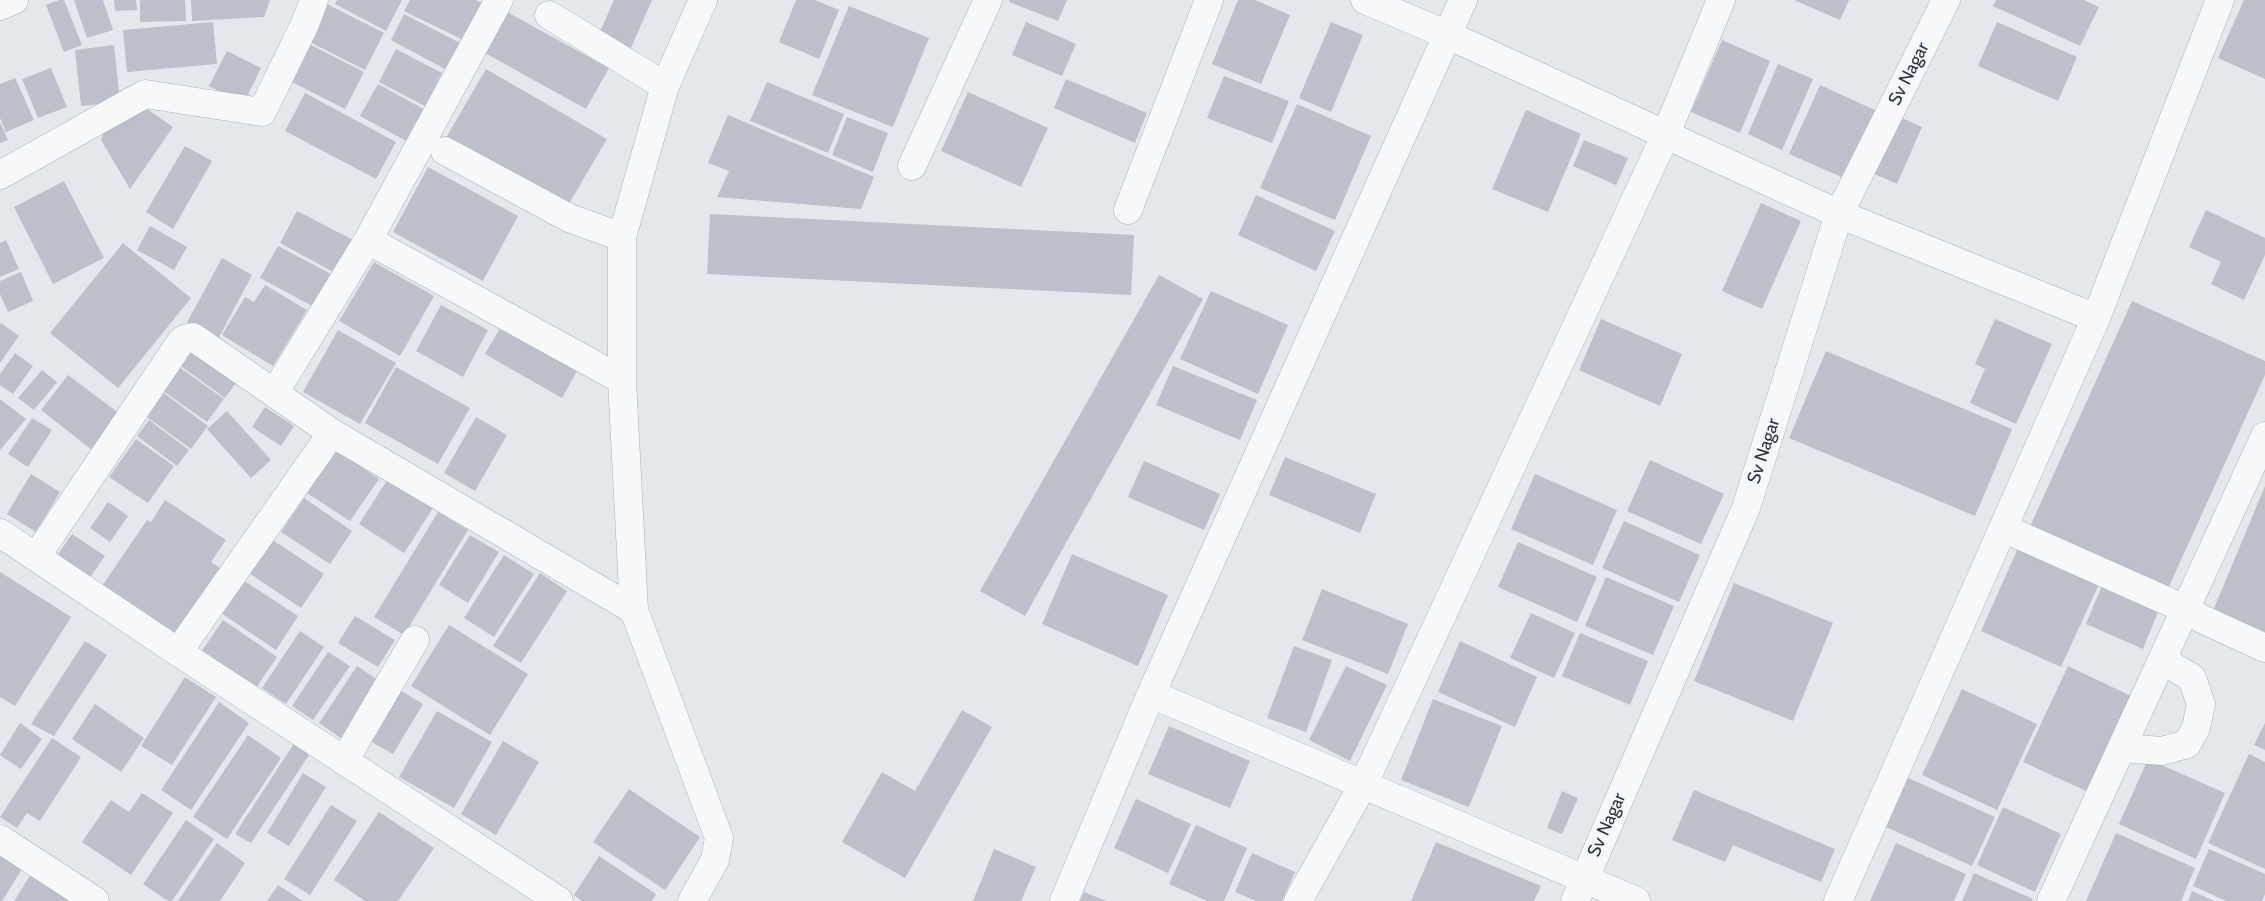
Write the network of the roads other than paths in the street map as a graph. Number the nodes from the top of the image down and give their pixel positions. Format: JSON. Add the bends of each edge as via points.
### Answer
{"nodes":[{"id":1,"x":14,"y":0,"type":"edge"},
{"id":2,"x":314,"y":0,"type":"edge"},
{"id":3,"x":499,"y":0,"type":"edge"},
{"id":4,"x":703,"y":0,"type":"edge"},
{"id":5,"x":988,"y":0,"type":"edge"},
{"id":6,"x":1208,"y":0,"type":"edge"},
{"id":7,"x":1365,"y":0,"type":"edge"},
{"id":8,"x":1463,"y":0,"type":"edge"},
{"id":9,"x":1722,"y":0,"type":"edge"},
{"id":10,"x":1946,"y":0,"type":"edge"},
{"id":11,"x":2220,"y":0,"type":"edge"},
{"id":12,"x":0,"y":6,"type":"edge"},
{"id":13,"x":549,"y":16,"type":"dead end"},
{"id":14,"x":1448,"y":35,"type":"junction"},
{"id":15,"x":665,"y":86,"type":"junction"},
{"id":16,"x":1666,"y":134,"type":"junction"},
{"id":17,"x":445,"y":151,"type":"dead end"},
{"id":18,"x":912,"y":166,"type":"dead end"},
{"id":19,"x":0,"y":176,"type":"edge"},
{"id":20,"x":1128,"y":210,"type":"dead end"},
{"id":21,"x":1839,"y":214,"type":"junction"},
{"id":22,"x":622,"y":237,"type":"junction"},
{"id":23,"x":368,"y":240,"type":"junction"},
{"id":24,"x":2096,"y":318,"type":"junction"},
{"id":25,"x":622,"y":380,"type":"junction"},
{"id":26,"x":275,"y":392,"type":"junction"},
{"id":27,"x":332,"y":433,"type":"junction"},
{"id":28,"x":2265,"y":436,"type":"edge"},
{"id":29,"x":2003,"y":528,"type":"junction"},
{"id":30,"x":0,"y":533,"type":"edge"},
{"id":31,"x":36,"y":557,"type":"junction"},
{"id":32,"x":634,"y":610,"type":"junction"},
{"id":33,"x":2183,"y":615,"type":"junction"},
{"id":34,"x":416,"y":640,"type":"dead end"},
{"id":35,"x":2265,"y":648,"type":"edge"},
{"id":36,"x":178,"y":652,"type":"junction"},
{"id":37,"x":2162,"y":660,"type":"junction"},
{"id":38,"x":1151,"y":694,"type":"junction"},
{"id":39,"x":2122,"y":748,"type":"junction"},
{"id":40,"x":344,"y":761,"type":"junction"},
{"id":41,"x":1363,"y":785,"type":"junction"},
{"id":42,"x":0,"y":839,"type":"edge"},
{"id":43,"x":1580,"y":890,"type":"edge"},
{"id":44,"x":95,"y":901,"type":"edge"},
{"id":45,"x":559,"y":901,"type":"edge"},
{"id":46,"x":692,"y":901,"type":"edge"},
{"id":47,"x":1064,"y":901,"type":"edge"},
{"id":48,"x":1298,"y":901,"type":"edge"},
{"id":49,"x":1636,"y":901,"type":"edge"},
{"id":50,"x":1838,"y":901,"type":"edge"},
{"id":51,"x":2051,"y":901,"type":"edge"}],
"edges":[{"from":1,"to":12,"type":"street"},
{"from":2,"to":19,"type":"street","via":[[262,112],[145,94]]},
{"from":3,"to":23,"type":"street"},
{"from":4,"to":15,"type":"street"},
{"from":5,"to":18,"type":"street"},
{"from":6,"to":20,"type":"street"},
{"from":7,"to":14,"type":"street"},
{"from":8,"to":14,"type":"street"},
{"from":9,"to":16,"type":"street"},
{"from":10,"to":21,"type":"street","name":"Sv Nagar"},
{"from":11,"to":24,"type":"street"},
{"from":13,"to":15,"type":"street"},
{"from":14,"to":16,"type":"street"},
{"from":14,"to":38,"type":"street"},
{"from":15,"to":22,"type":"street"},
{"from":16,"to":21,"type":"street"},
{"from":16,"to":41,"type":"street"},
{"from":17,"to":22,"type":"street","via":[[569,218]]},
{"from":21,"to":24,"type":"street"},
{"from":21,"to":43,"type":"street","name":"Sv Nagar","via":[[1746,508]]},
{"from":22,"to":25,"type":"street"},
{"from":23,"to":25,"type":"street"},
{"from":23,"to":26,"type":"street"},
{"from":24,"to":29,"type":"street"},
{"from":25,"to":32,"type":"street"},
{"from":26,"to":27,"type":"street"},
{"from":26,"to":31,"type":"street","via":[[200,341],[193,337],[184,339]]},
{"from":27,"to":32,"type":"street"},
{"from":27,"to":36,"type":"street"},
{"from":28,"to":33,"type":"street"},
{"from":29,"to":33,"type":"street"},
{"from":29,"to":50,"type":"street"},
{"from":30,"to":31,"type":"street"},
{"from":31,"to":36,"type":"street"},
{"from":32,"to":46,"type":"street","via":[[718,838],[715,860]]},
{"from":33,"to":35,"type":"street","via":[[2202,619]]},
{"from":33,"to":37,"type":"street"},
{"from":34,"to":40,"type":"street"},
{"from":36,"to":40,"type":"street"},
{"from":37,"to":39,"type":"street"},
{"from":37,"to":39,"type":"street","via":[[2192,678],[2201,704],[2196,728],[2187,744],[2162,751]]},
{"from":38,"to":41,"type":"street"},
{"from":38,"to":47,"type":"street"},
{"from":39,"to":51,"type":"street"},
{"from":40,"to":45,"type":"street"},
{"from":41,"to":43,"type":"street"},
{"from":41,"to":48,"type":"street"},
{"from":42,"to":44,"type":"street"},
{"from":43,"to":49,"type":"street"}]}
